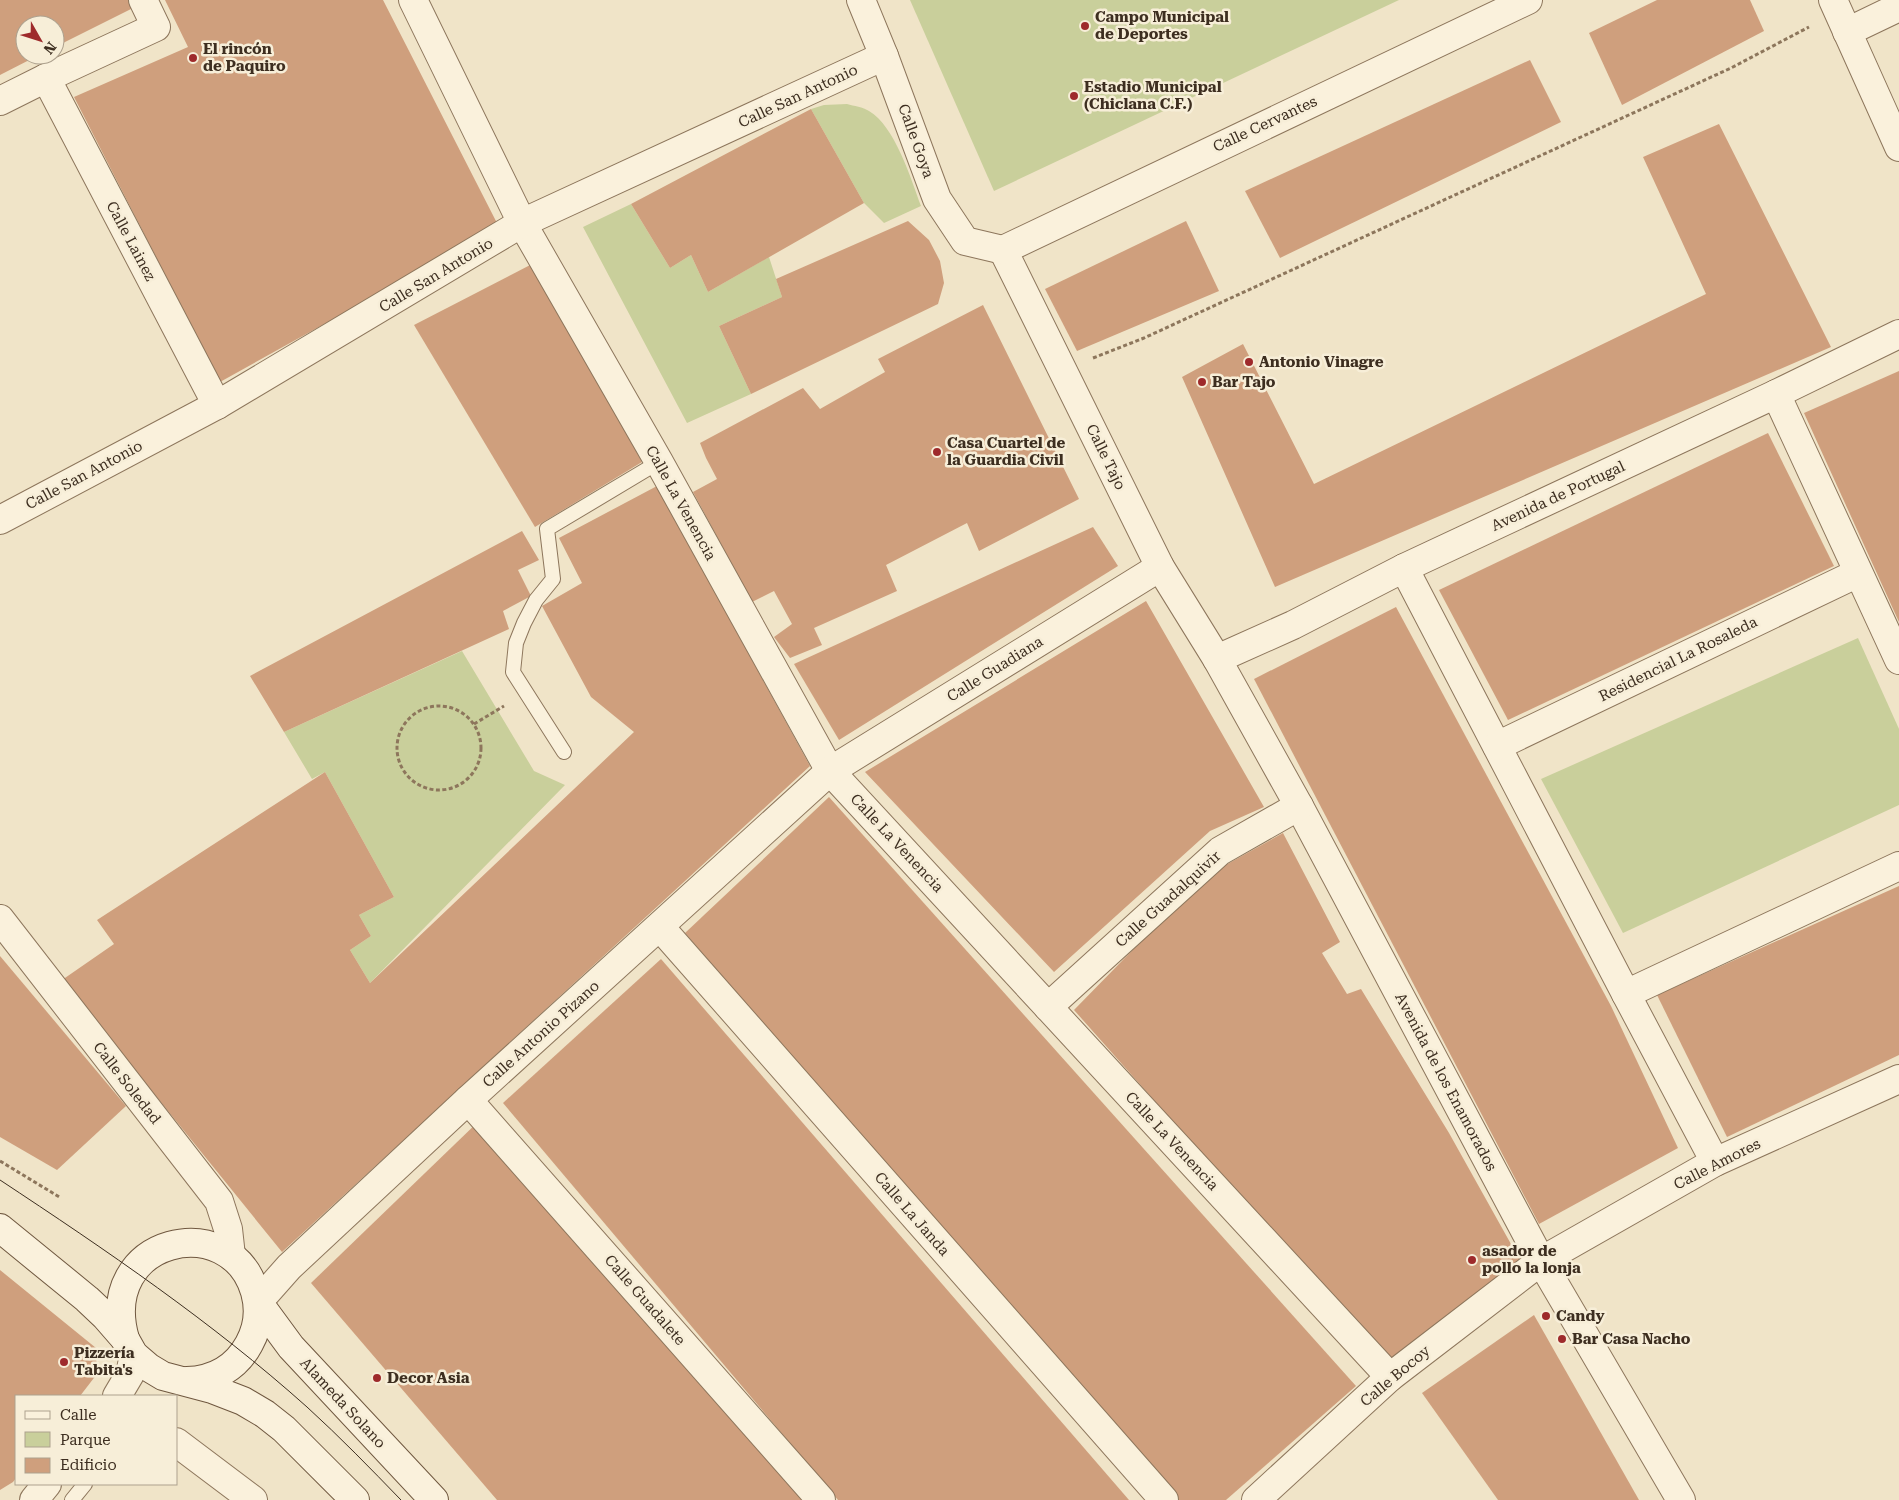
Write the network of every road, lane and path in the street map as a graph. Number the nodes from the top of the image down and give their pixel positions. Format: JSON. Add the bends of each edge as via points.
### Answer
{"nodes":[{"id":1,"x":143,"y":0,"type":"edge"},
{"id":2,"x":413,"y":0,"type":"edge"},
{"id":3,"x":861,"y":0,"type":"edge"},
{"id":4,"x":1528,"y":0,"type":"edge"},
{"id":5,"x":1899,"y":7,"type":"edge"},
{"id":6,"x":1840,"y":15,"type":"edge"},
{"id":7,"x":884,"y":56,"type":"junction"},
{"id":8,"x":46,"y":78,"type":"junction"},
{"id":9,"x":0,"y":101,"type":"edge"},
{"id":10,"x":1899,"y":147,"type":"edge"},
{"id":11,"x":522,"y":224,"type":"junction"},
{"id":12,"x":1003,"y":250,"type":"junction"},
{"id":13,"x":1899,"y":334,"type":"edge"},
{"id":14,"x":1062,"y":370,"type":"junction"},
{"id":15,"x":1776,"y":394,"type":"junction"},
{"id":16,"x":217,"y":405,"type":"junction"},
{"id":17,"x":659,"y":462,"type":"junction"},
{"id":18,"x":0,"y":520,"type":"edge"},
{"id":19,"x":1160,"y":566,"type":"junction"},
{"id":20,"x":1404,"y":568,"type":"junction"},
{"id":21,"x":1858,"y":573,"type":"junction"},
{"id":22,"x":1217,"y":659,"type":"junction"},
{"id":23,"x":1899,"y":660,"type":"edge"},
{"id":24,"x":528,"y":692,"type":"junction"},
{"id":25,"x":474,"y":724,"type":"junction"},
{"id":26,"x":1497,"y":746,"type":"junction"},
{"id":27,"x":564,"y":752,"type":"dead end"},
{"id":28,"x":830,"y":771,"type":"junction"},
{"id":29,"x":1298,"y":806,"type":"junction"},
{"id":30,"x":1899,"y":866,"type":"edge"},
{"id":31,"x":0,"y":919,"type":"edge"},
{"id":32,"x":660,"y":927,"type":"junction"},
{"id":33,"x":1626,"y":994,"type":"junction"},
{"id":34,"x":1048,"y":1007,"type":"junction"},
{"id":35,"x":1899,"y":1079,"type":"edge"},
{"id":36,"x":468,"y":1100,"type":"junction"},
{"id":37,"x":0,"y":1161,"type":"edge"},
{"id":38,"x":1715,"y":1162,"type":"junction"},
{"id":39,"x":61,"y":1198,"type":"dead end"},
{"id":40,"x":0,"y":1228,"type":"edge"},
{"id":41,"x":230,"y":1256,"type":"junction"},
{"id":42,"x":1541,"y":1261,"type":"junction"},
{"id":43,"x":258,"y":1302,"type":"junction"},
{"id":44,"x":128,"y":1372,"type":"edge"},
{"id":45,"x":1390,"y":1377,"type":"junction"},
{"id":46,"x":181,"y":1381,"type":"junction"},
{"id":47,"x":178,"y":1443,"type":"edge"},
{"id":48,"x":46,"y":1485,"type":"edge"},
{"id":49,"x":84,"y":1485,"type":"edge"},
{"id":50,"x":34,"y":1500,"type":"edge"},
{"id":51,"x":72,"y":1500,"type":"edge"},
{"id":52,"x":254,"y":1500,"type":"edge"},
{"id":53,"x":355,"y":1500,"type":"edge"},
{"id":54,"x":434,"y":1500,"type":"edge"},
{"id":55,"x":821,"y":1500,"type":"edge"},
{"id":56,"x":1164,"y":1500,"type":"edge"},
{"id":57,"x":1256,"y":1500,"type":"edge"},
{"id":58,"x":1681,"y":1500,"type":"edge"}],
"edges":[{"from":1,"to":8,"type":"street","via":[[156,27]]},
{"from":2,"to":11,"type":"street","name":"Calle La Venencia"},
{"from":3,"to":7,"type":"street","name":"Calle Goya"},
{"from":4,"to":12,"type":"street","name":"Calle Cervantes"},
{"from":5,"to":6,"type":"street"},
{"from":6,"to":10,"type":"street"},
{"from":6,"to":14,"type":"path","via":[[1144,338]]},
{"from":7,"to":11,"type":"street","name":"Calle San Antonio"},
{"from":7,"to":12,"type":"street","name":"Calle Goya","via":[[937,199],[965,242]]},
{"from":8,"to":9,"type":"street"},
{"from":8,"to":16,"type":"street","name":"Calle Lainez"},
{"from":11,"to":16,"type":"street","name":"Calle San Antonio"},
{"from":11,"to":17,"type":"street","name":"Calle La Venencia"},
{"from":12,"to":14,"type":"street","name":"Calle Tajo"},
{"from":13,"to":15,"type":"street","name":"Avenida de Portugal"},
{"from":14,"to":19,"type":"street","name":"Calle Tajo"},
{"from":15,"to":20,"type":"street","name":"Avenida de Portugal"},
{"from":15,"to":21,"type":"street"},
{"from":16,"to":18,"type":"street","name":"Calle San Antonio"},
{"from":17,"to":24,"type":"lane","via":[[547,529],[553,579],[536,600],[516,644],[513,672]]},
{"from":17,"to":28,"type":"street","name":"Calle La Venencia"},
{"from":19,"to":22,"type":"street","name":"Calle Tajo"},
{"from":19,"to":28,"type":"street","name":"Calle Guadiana"},
{"from":20,"to":22,"type":"street","name":"Avenida de Portugal","via":[[1293,625]]},
{"from":20,"to":26,"type":"street"},
{"from":21,"to":23,"type":"street"},
{"from":21,"to":26,"type":"street","name":"Residencial La Rosaleda"},
{"from":22,"to":29,"type":"street","name":"Avenida de los Enamorados"},
{"from":24,"to":25,"type":"path"},
{"from":24,"to":27,"type":"lane"},
{"from":25,"to":25,"type":"path","via":[[464,713],[452,707],[422,708],[401,729],[397,756],[402,770],[425,788],[440,790],[461,784],[473,774],[479,761],[482,746]]},
{"from":26,"to":33,"type":"street"},
{"from":28,"to":32,"type":"street","name":"Calle Antonio Pizano"},
{"from":28,"to":34,"type":"street","name":"Calle La Venencia"},
{"from":29,"to":34,"type":"street","name":"Calle Guadalquivir","via":[[1220,851]]},
{"from":29,"to":42,"type":"street","name":"Avenida de los Enamorados"},
{"from":30,"to":33,"type":"street"},
{"from":31,"to":41,"type":"street","name":"Calle Soledad","via":[[219,1201],[228,1229]]},
{"from":32,"to":36,"type":"street","name":"Calle Antonio Pizano"},
{"from":32,"to":56,"type":"street","name":"Calle La Janda"},
{"from":33,"to":38,"type":"street"},
{"from":34,"to":45,"type":"street","name":"Calle La Venencia"},
{"from":35,"to":38,"type":"street","name":"Calle Amores"},
{"from":36,"to":43,"type":"street","name":"Calle Antonio Pizano","via":[[290,1267]]},
{"from":36,"to":55,"type":"street","name":"Calle Guadalete"},
{"from":37,"to":39,"type":"path"},
{"from":38,"to":42,"type":"street","name":"Calle Amores"},
{"from":40,"to":44,"type":"street","name":"Alameda Solano","via":[[105,1316]]},
{"from":41,"to":43,"type":"street","name":"Alameda Solano","via":[[244,1269]]},
{"from":41,"to":44,"type":"street","name":"Alameda Solano","via":[[215,1247],[179,1243],[146,1257],[125,1286],[120,1304]]},
{"from":42,"to":45,"type":"street","name":"Calle Bocoy"},
{"from":42,"to":58,"type":"street","name":"Avenida de los Enamorados"},
{"from":43,"to":46,"type":"street","name":"Alameda Solano","via":[[258,1320],[244,1354],[216,1376]]},
{"from":43,"to":54,"type":"street","name":"Alameda Solano","via":[[291,1347]]},
{"from":44,"to":46,"type":"street","name":"Alameda Solano","via":[[148,1367]]},
{"from":45,"to":57,"type":"street","name":"Calle Bocoy"},
{"from":46,"to":53,"type":"street","name":"Alameda Solano","via":[[212,1389],[265,1414]]},
{"from":47,"to":52,"type":"street"},
{"from":48,"to":50,"type":"street"},
{"from":49,"to":51,"type":"lane"}]}
